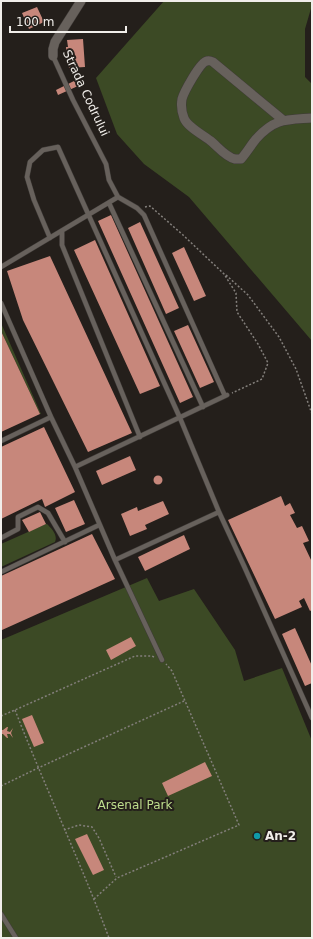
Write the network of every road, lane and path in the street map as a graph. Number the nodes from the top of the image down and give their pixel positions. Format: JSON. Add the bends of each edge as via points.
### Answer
{"nodes":[{"id":1,"x":81,"y":1,"type":"edge"},
{"id":2,"x":53,"y":56,"type":"joint"},
{"id":3,"x":312,"y":118,"type":"edge"},
{"id":4,"x":283,"y":120,"type":"junction"},
{"id":5,"x":118,"y":198,"type":"junction"},
{"id":6,"x":109,"y":203,"type":"junction"},
{"id":7,"x":137,"y":208,"type":"junction"},
{"id":8,"x":88,"y":215,"type":"junction"},
{"id":9,"x":62,"y":231,"type":"junction"},
{"id":10,"x":50,"y":238,"type":"junction"},
{"id":11,"x":1,"y":267,"type":"edge"},
{"id":12,"x":224,"y":274,"type":"junction"},
{"id":13,"x":1,"y":304,"type":"edge"},
{"id":14,"x":226,"y":396,"type":"junction"},
{"id":15,"x":203,"y":407,"type":"junction"},
{"id":16,"x":312,"y":414,"type":"edge"},
{"id":17,"x":51,"y":417,"type":"junction"},
{"id":18,"x":180,"y":418,"type":"junction"},
{"id":19,"x":140,"y":437,"type":"junction"},
{"id":20,"x":1,"y":441,"type":"edge"},
{"id":21,"x":75,"y":467,"type":"junction"},
{"id":22,"x":219,"y":512,"type":"junction"},
{"id":23,"x":99,"y":525,"type":"junction"},
{"id":24,"x":1,"y":538,"type":"edge"},
{"id":25,"x":65,"y":542,"type":"junction"},
{"id":26,"x":115,"y":560,"type":"junction"},
{"id":27,"x":1,"y":572,"type":"edge"},
{"id":28,"x":162,"y":660,"type":"junction"},
{"id":29,"x":185,"y":701,"type":"junction"},
{"id":30,"x":15,"y":710,"type":"junction"},
{"id":31,"x":1,"y":716,"type":"edge"},
{"id":32,"x":312,"y":718,"type":"edge"},
{"id":33,"x":38,"y":768,"type":"junction"},
{"id":34,"x":1,"y":786,"type":"edge"},
{"id":35,"x":64,"y":830,"type":"junction"},
{"id":36,"x":116,"y":878,"type":"junction"},
{"id":37,"x":94,"y":899,"type":"junction"},
{"id":38,"x":1,"y":914,"type":"edge"},
{"id":39,"x":16,"y":938,"type":"edge"},
{"id":40,"x":109,"y":938,"type":"edge"}],
"edges":[{"from":1,"to":2,"type":"street","name":"Strada Codrului","via":[[55,42]]},
{"from":2,"to":5,"type":"lane","name":"Strada Codrului","via":[[106,164],[109,180]]},
{"from":3,"to":4,"type":"street"},
{"from":4,"to":4,"type":"street","via":[[208,60],[198,70],[182,101],[185,120],[235,159],[241,159],[256,139],[273,124]]},
{"from":5,"to":6,"type":"lane"},
{"from":5,"to":7,"type":"lane"},
{"from":6,"to":8,"type":"lane"},
{"from":6,"to":15,"type":"lane"},
{"from":7,"to":12,"type":"path","via":[[150,206]]},
{"from":7,"to":14,"type":"lane","via":[[144,215]]},
{"from":8,"to":9,"type":"lane"},
{"from":8,"to":10,"type":"lane","via":[[58,147],[43,150],[30,162],[27,177]]},
{"from":8,"to":18,"type":"lane"},
{"from":9,"to":10,"type":"lane"},
{"from":9,"to":19,"type":"lane","via":[[62,245]]},
{"from":10,"to":11,"type":"lane"},
{"from":12,"to":14,"type":"path","via":[[236,293],[237,312],[268,363],[262,379]]},
{"from":12,"to":16,"type":"path","via":[[248,295],[279,337],[296,369]]},
{"from":13,"to":17,"type":"lane"},
{"from":14,"to":15,"type":"lane"},
{"from":15,"to":18,"type":"lane"},
{"from":17,"to":20,"type":"lane"},
{"from":17,"to":21,"type":"lane"},
{"from":18,"to":19,"type":"lane"},
{"from":18,"to":22,"type":"lane"},
{"from":19,"to":21,"type":"lane"},
{"from":21,"to":23,"type":"lane"},
{"from":22,"to":26,"type":"lane"},
{"from":22,"to":32,"type":"lane"},
{"from":23,"to":25,"type":"lane"},
{"from":23,"to":26,"type":"lane"},
{"from":24,"to":25,"type":"lane","via":[[18,529],[18,517],[38,507],[48,513]]},
{"from":25,"to":27,"type":"lane"},
{"from":26,"to":28,"type":"lane"},
{"from":28,"to":29,"type":"path","via":[[172,671]]},
{"from":28,"to":30,"type":"path","via":[[152,656],[135,656]]},
{"from":29,"to":33,"type":"path"},
{"from":29,"to":36,"type":"path","via":[[239,825]]},
{"from":30,"to":31,"type":"path"},
{"from":30,"to":33,"type":"path"},
{"from":33,"to":34,"type":"path"},
{"from":33,"to":35,"type":"path"},
{"from":35,"to":36,"type":"path","via":[[79,825],[92,827]]},
{"from":35,"to":37,"type":"path"},
{"from":36,"to":37,"type":"path"},
{"from":37,"to":40,"type":"path"},
{"from":38,"to":39,"type":"lane"}]}
